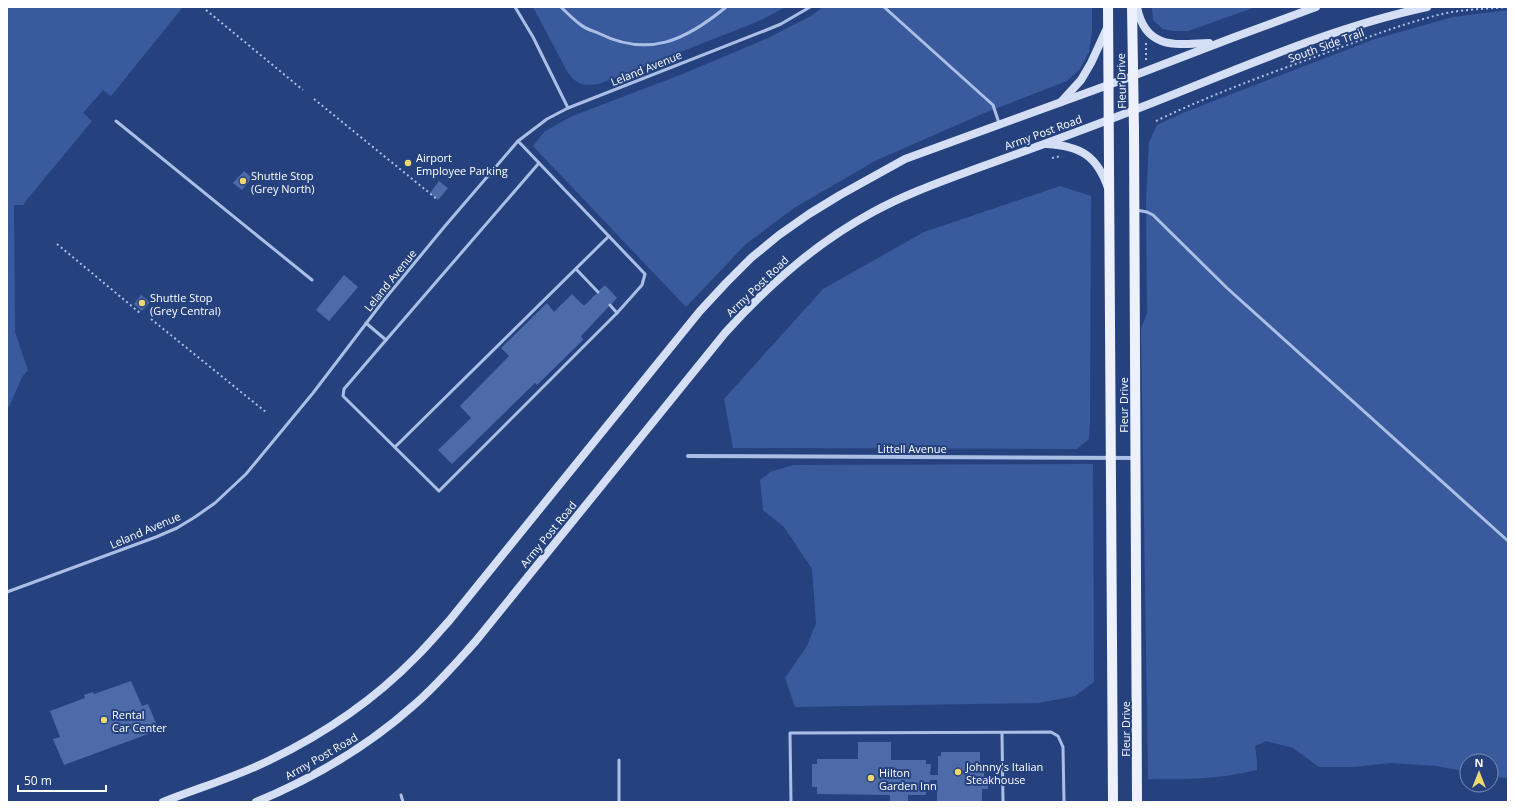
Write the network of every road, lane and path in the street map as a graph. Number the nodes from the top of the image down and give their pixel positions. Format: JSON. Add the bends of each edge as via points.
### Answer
{"nodes":[{"id":1,"x":515,"y":7,"type":"edge"},
{"id":2,"x":561,"y":7,"type":"edge"},
{"id":3,"x":726,"y":7,"type":"edge"},
{"id":4,"x":810,"y":7,"type":"edge"},
{"id":5,"x":884,"y":7,"type":"edge"},
{"id":6,"x":1108,"y":7,"type":"edge"},
{"id":7,"x":1132,"y":7,"type":"edge"},
{"id":8,"x":1137,"y":7,"type":"edge"},
{"id":9,"x":1316,"y":7,"type":"edge"},
{"id":10,"x":1427,"y":7,"type":"edge"},
{"id":11,"x":1508,"y":7,"type":"edge"},
{"id":12,"x":206,"y":10,"type":"dead end"},
{"id":13,"x":1108,"y":25,"type":"junction"},
{"id":14,"x":1146,"y":40,"type":"dead end"},
{"id":15,"x":1218,"y":43,"type":"junction"},
{"id":16,"x":1146,"y":62,"type":"dead end"},
{"id":17,"x":1133,"y":76,"type":"junction"},
{"id":18,"x":1108,"y":85,"type":"junction"},
{"id":19,"x":303,"y":90,"type":"dead end"},
{"id":20,"x":314,"y":100,"type":"dead end"},
{"id":21,"x":1060,"y":103,"type":"junction"},
{"id":22,"x":568,"y":108,"type":"junction"},
{"id":23,"x":1134,"y":110,"type":"junction"},
{"id":24,"x":1109,"y":120,"type":"junction"},
{"id":25,"x":116,"y":121,"type":"dead end"},
{"id":26,"x":1156,"y":121,"type":"dead end"},
{"id":27,"x":1000,"y":125,"type":"junction"},
{"id":28,"x":518,"y":141,"type":"junction"},
{"id":29,"x":1044,"y":143,"type":"junction"},
{"id":30,"x":539,"y":163,"type":"junction"},
{"id":31,"x":1109,"y":194,"type":"junction"},
{"id":32,"x":438,"y":200,"type":"dead end"},
{"id":33,"x":1134,"y":210,"type":"junction"},
{"id":34,"x":609,"y":236,"type":"junction"},
{"id":35,"x":57,"y":244,"type":"dead end"},
{"id":36,"x":576,"y":269,"type":"junction"},
{"id":37,"x":312,"y":280,"type":"dead end"},
{"id":38,"x":598,"y":292,"type":"dead end"},
{"id":39,"x":610,"y":306,"type":"dead end"},
{"id":40,"x":140,"y":313,"type":"dead end"},
{"id":41,"x":617,"y":313,"type":"junction"},
{"id":42,"x":151,"y":319,"type":"dead end"},
{"id":43,"x":366,"y":323,"type":"junction"},
{"id":44,"x":386,"y":340,"type":"junction"},
{"id":45,"x":267,"y":413,"type":"dead end"},
{"id":46,"x":395,"y":447,"type":"junction"},
{"id":47,"x":688,"y":456,"type":"dead end"},
{"id":48,"x":1110,"y":458,"type":"junction"},
{"id":49,"x":1135,"y":458,"type":"junction"},
{"id":50,"x":1508,"y":541,"type":"edge"},
{"id":51,"x":7,"y":592,"type":"edge"},
{"id":52,"x":1002,"y":732,"type":"junction"},
{"id":53,"x":619,"y":760,"type":"dead end"},
{"id":54,"x":402,"y":795,"type":"dead end"},
{"id":55,"x":163,"y":802,"type":"edge"},
{"id":56,"x":256,"y":802,"type":"edge"},
{"id":57,"x":403,"y":802,"type":"edge"},
{"id":58,"x":619,"y":802,"type":"edge"},
{"id":59,"x":790,"y":802,"type":"edge"},
{"id":60,"x":1003,"y":802,"type":"edge"},
{"id":61,"x":1064,"y":802,"type":"edge"},
{"id":62,"x":1113,"y":802,"type":"edge"},
{"id":63,"x":1137,"y":802,"type":"edge"}],
"edges":[{"from":1,"to":22,"type":"lane"},
{"from":2,"to":3,"type":"lane","via":[[582,25],[613,41],[646,46],[684,35]]},
{"from":4,"to":22,"type":"lane","name":"Leland Avenue","via":[[776,26]]},
{"from":5,"to":27,"type":"lane","via":[[993,105]]},
{"from":6,"to":13,"type":"main road","name":"Fleur Drive"},
{"from":7,"to":17,"type":"main road","name":"Fleur Drive"},
{"from":8,"to":15,"type":"main road","via":[[1149,34],[1158,40],[1181,45]]},
{"from":9,"to":15,"type":"main road","name":"Army Post Road"},
{"from":10,"to":23,"type":"main road","name":"Army Post Road","via":[[1310,41]]},
{"from":11,"to":26,"type":"path","name":"South Side Trail","via":[[1477,9],[1432,17],[1260,77]]},
{"from":12,"to":19,"type":"path"},
{"from":13,"to":18,"type":"main road","name":"Fleur Drive"},
{"from":13,"to":21,"type":"main road","via":[[1081,80]]},
{"from":14,"to":16,"type":"path"},
{"from":15,"to":17,"type":"main road","name":"Army Post Road"},
{"from":17,"to":18,"type":"main road","name":"Army Post Road"},
{"from":17,"to":23,"type":"main road","name":"Fleur Drive"},
{"from":18,"to":21,"type":"main road","name":"Army Post Road"},
{"from":18,"to":24,"type":"main road","name":"Fleur Drive"},
{"from":20,"to":32,"type":"path"},
{"from":21,"to":27,"type":"main road","name":"Army Post Road"},
{"from":22,"to":28,"type":"lane","name":"Leland Avenue"},
{"from":23,"to":24,"type":"main road","name":"Army Post Road"},
{"from":23,"to":33,"type":"main road","name":"Fleur Drive"},
{"from":24,"to":29,"type":"main road","name":"Army Post Road"},
{"from":24,"to":31,"type":"main road","name":"Fleur Drive"},
{"from":25,"to":37,"type":"lane"},
{"from":27,"to":55,"type":"main road","name":"Army Post Road","via":[[905,160],[840,195],[779,235],[751,258],[700,311],[449,621],[391,681],[364,703],[302,744],[269,761]]},
{"from":28,"to":30,"type":"lane"},
{"from":28,"to":43,"type":"lane","name":"Leland Avenue"},
{"from":29,"to":31,"type":"main road","via":[[1072,147],[1090,157],[1097,164]]},
{"from":29,"to":56,"type":"main road","name":"Army Post Road","via":[[909,194],[873,212],[808,254],[779,278],[750,305],[725,334],[444,676],[408,710],[352,752],[317,774]]},
{"from":30,"to":34,"type":"lane"},
{"from":30,"to":44,"type":"lane"},
{"from":31,"to":48,"type":"main road","name":"Fleur Drive"},
{"from":33,"to":49,"type":"main road","name":"Fleur Drive"},
{"from":33,"to":50,"type":"lane","via":[[1153,215],[1227,288]]},
{"from":34,"to":36,"type":"lane"},
{"from":34,"to":41,"type":"lane","via":[[645,274],[642,285]]},
{"from":35,"to":40,"type":"path"},
{"from":36,"to":38,"type":"lane"},
{"from":36,"to":46,"type":"lane"},
{"from":39,"to":41,"type":"lane"},
{"from":41,"to":46,"type":"lane","via":[[439,491]]},
{"from":42,"to":45,"type":"path"},
{"from":43,"to":44,"type":"lane"},
{"from":43,"to":51,"type":"lane","name":"Leland Avenue","via":[[246,474],[215,503],[177,528],[156,537]]},
{"from":44,"to":46,"type":"lane","via":[[344,389],[344,396]]},
{"from":47,"to":48,"type":"street","name":"Littell Avenue"},
{"from":48,"to":49,"type":"street","name":"Littell Avenue"},
{"from":48,"to":62,"type":"main road","name":"Fleur Drive"},
{"from":49,"to":63,"type":"main road","name":"Fleur Drive"},
{"from":52,"to":59,"type":"lane","via":[[790,733]]},
{"from":52,"to":60,"type":"lane"},
{"from":52,"to":61,"type":"lane","via":[[1051,732],[1058,736],[1063,747]]},
{"from":53,"to":58,"type":"lane"},
{"from":54,"to":57,"type":"lane"}]}
